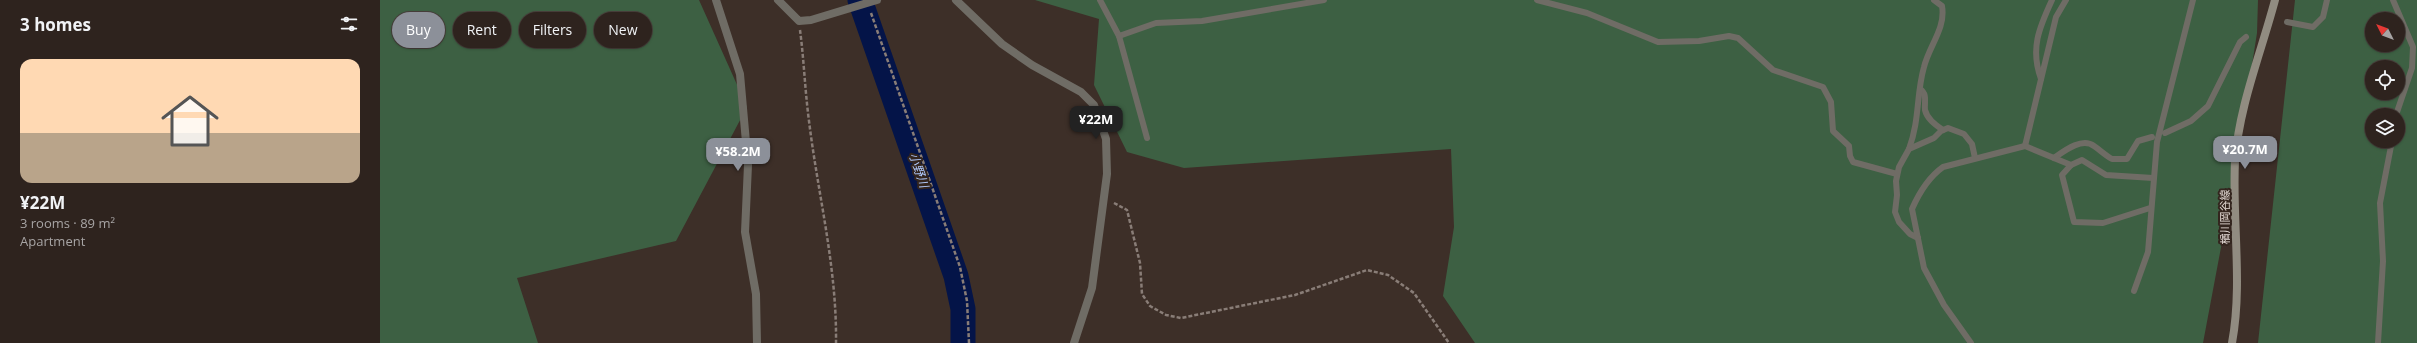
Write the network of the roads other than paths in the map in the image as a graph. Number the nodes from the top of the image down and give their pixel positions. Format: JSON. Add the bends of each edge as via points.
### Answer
{"nodes":[{"id":1,"x":716,"y":0,"type":"edge"},
{"id":2,"x":778,"y":0,"type":"edge"},
{"id":3,"x":877,"y":0,"type":"edge"},
{"id":4,"x":956,"y":0,"type":"edge"},
{"id":5,"x":1100,"y":0,"type":"edge"},
{"id":6,"x":1324,"y":0,"type":"edge"},
{"id":7,"x":1537,"y":0,"type":"edge"},
{"id":8,"x":1934,"y":0,"type":"edge"},
{"id":9,"x":2052,"y":0,"type":"edge"},
{"id":10,"x":2066,"y":0,"type":"edge"},
{"id":11,"x":2193,"y":0,"type":"edge"},
{"id":12,"x":2275,"y":0,"type":"edge"},
{"id":13,"x":2327,"y":0,"type":"edge"},
{"id":14,"x":2393,"y":0,"type":"edge"},
{"id":15,"x":2288,"y":22,"type":"dead end"},
{"id":16,"x":1119,"y":36,"type":"junction"},
{"id":17,"x":2246,"y":37,"type":"dead end"},
{"id":18,"x":2041,"y":80,"type":"junction"},
{"id":19,"x":1920,"y":89,"type":"junction"},
{"id":20,"x":2398,"y":108,"type":"edge"},
{"id":21,"x":1943,"y":130,"type":"junction"},
{"id":22,"x":2165,"y":133,"type":"dead end"},
{"id":23,"x":2152,"y":137,"type":"dead end"},
{"id":24,"x":1147,"y":138,"type":"dead end"},
{"id":25,"x":2026,"y":146,"type":"junction"},
{"id":26,"x":2391,"y":148,"type":"edge"},
{"id":27,"x":1909,"y":149,"type":"junction"},
{"id":28,"x":1975,"y":158,"type":"junction"},
{"id":29,"x":2054,"y":158,"type":"junction"},
{"id":30,"x":2071,"y":165,"type":"junction"},
{"id":31,"x":1897,"y":174,"type":"junction"},
{"id":32,"x":2153,"y":178,"type":"junction"},
{"id":33,"x":2150,"y":208,"type":"junction"},
{"id":34,"x":1918,"y":238,"type":"junction"},
{"id":35,"x":2134,"y":291,"type":"dead end"},
{"id":36,"x":757,"y":343,"type":"edge"},
{"id":37,"x":1074,"y":343,"type":"edge"},
{"id":38,"x":1971,"y":343,"type":"edge"},
{"id":39,"x":2232,"y":343,"type":"edge"},
{"id":40,"x":2378,"y":343,"type":"edge"}],
"edges":[{"from":1,"to":36,"type":"street","via":[[740,74],[748,165],[745,232],[756,294]]},
{"from":2,"to":3,"type":"street","via":[[799,20],[811,20]]},
{"from":4,"to":37,"type":"street","via":[[1002,44],[1032,65],[1081,92],[1094,105],[1106,139],[1107,174],[1092,288]]},
{"from":5,"to":16,"type":"lane"},
{"from":6,"to":16,"type":"lane","via":[[1202,21],[1156,23]]},
{"from":7,"to":31,"type":"lane","via":[[1587,13],[1658,42],[1699,42],[1729,36],[1738,38],[1773,70],[1823,87],[1831,102],[1832,131],[1849,146],[1853,162]]},
{"from":8,"to":19,"type":"lane","via":[[1942,6],[1944,17],[1923,68]]},
{"from":9,"to":18,"type":"lane","via":[[2040,27],[2036,45],[2036,64]]},
{"from":10,"to":18,"type":"lane","via":[[2056,17]]},
{"from":11,"to":32,"type":"lane","via":[[2157,142]]},
{"from":12,"to":39,"type":"main road","name":"楢川岡谷線","via":[[2246,97],[2236,152],[2235,304]]},
{"from":13,"to":15,"type":"lane","via":[[2323,17],[2313,26]]},
{"from":14,"to":20,"type":"lane","via":[[2413,47],[2412,68]]},
{"from":16,"to":24,"type":"lane"},
{"from":17,"to":22,"type":"lane","via":[[2240,42],[2208,106],[2191,121]]},
{"from":18,"to":25,"type":"lane"},
{"from":19,"to":21,"type":"lane","via":[[1925,95],[1929,118]]},
{"from":19,"to":27,"type":"lane","via":[[1916,129]]},
{"from":21,"to":27,"type":"lane","via":[[1934,138]]},
{"from":21,"to":28,"type":"lane","via":[[1948,128],[1964,134],[1972,144]]},
{"from":23,"to":29,"type":"lane","via":[[2138,141],[2127,159],[2112,159],[2093,145],[2085,143],[2068,148]]},
{"from":25,"to":28,"type":"lane"},
{"from":25,"to":29,"type":"lane"},
{"from":26,"to":40,"type":"lane","via":[[2380,203],[2383,260]]},
{"from":27,"to":31,"type":"lane"},
{"from":28,"to":34,"type":"lane","via":[[1943,167],[1932,174],[1912,209]]},
{"from":29,"to":30,"type":"lane"},
{"from":30,"to":32,"type":"lane","via":[[2082,160],[2106,175]]},
{"from":30,"to":33,"type":"lane","via":[[2062,175],[2074,222],[2102,223]]},
{"from":31,"to":34,"type":"lane","via":[[1895,212],[1899,222],[1910,234]]},
{"from":32,"to":33,"type":"lane"},
{"from":33,"to":35,"type":"lane","via":[[2148,252]]},
{"from":34,"to":38,"type":"lane","via":[[1924,268],[1944,305]]}]}
